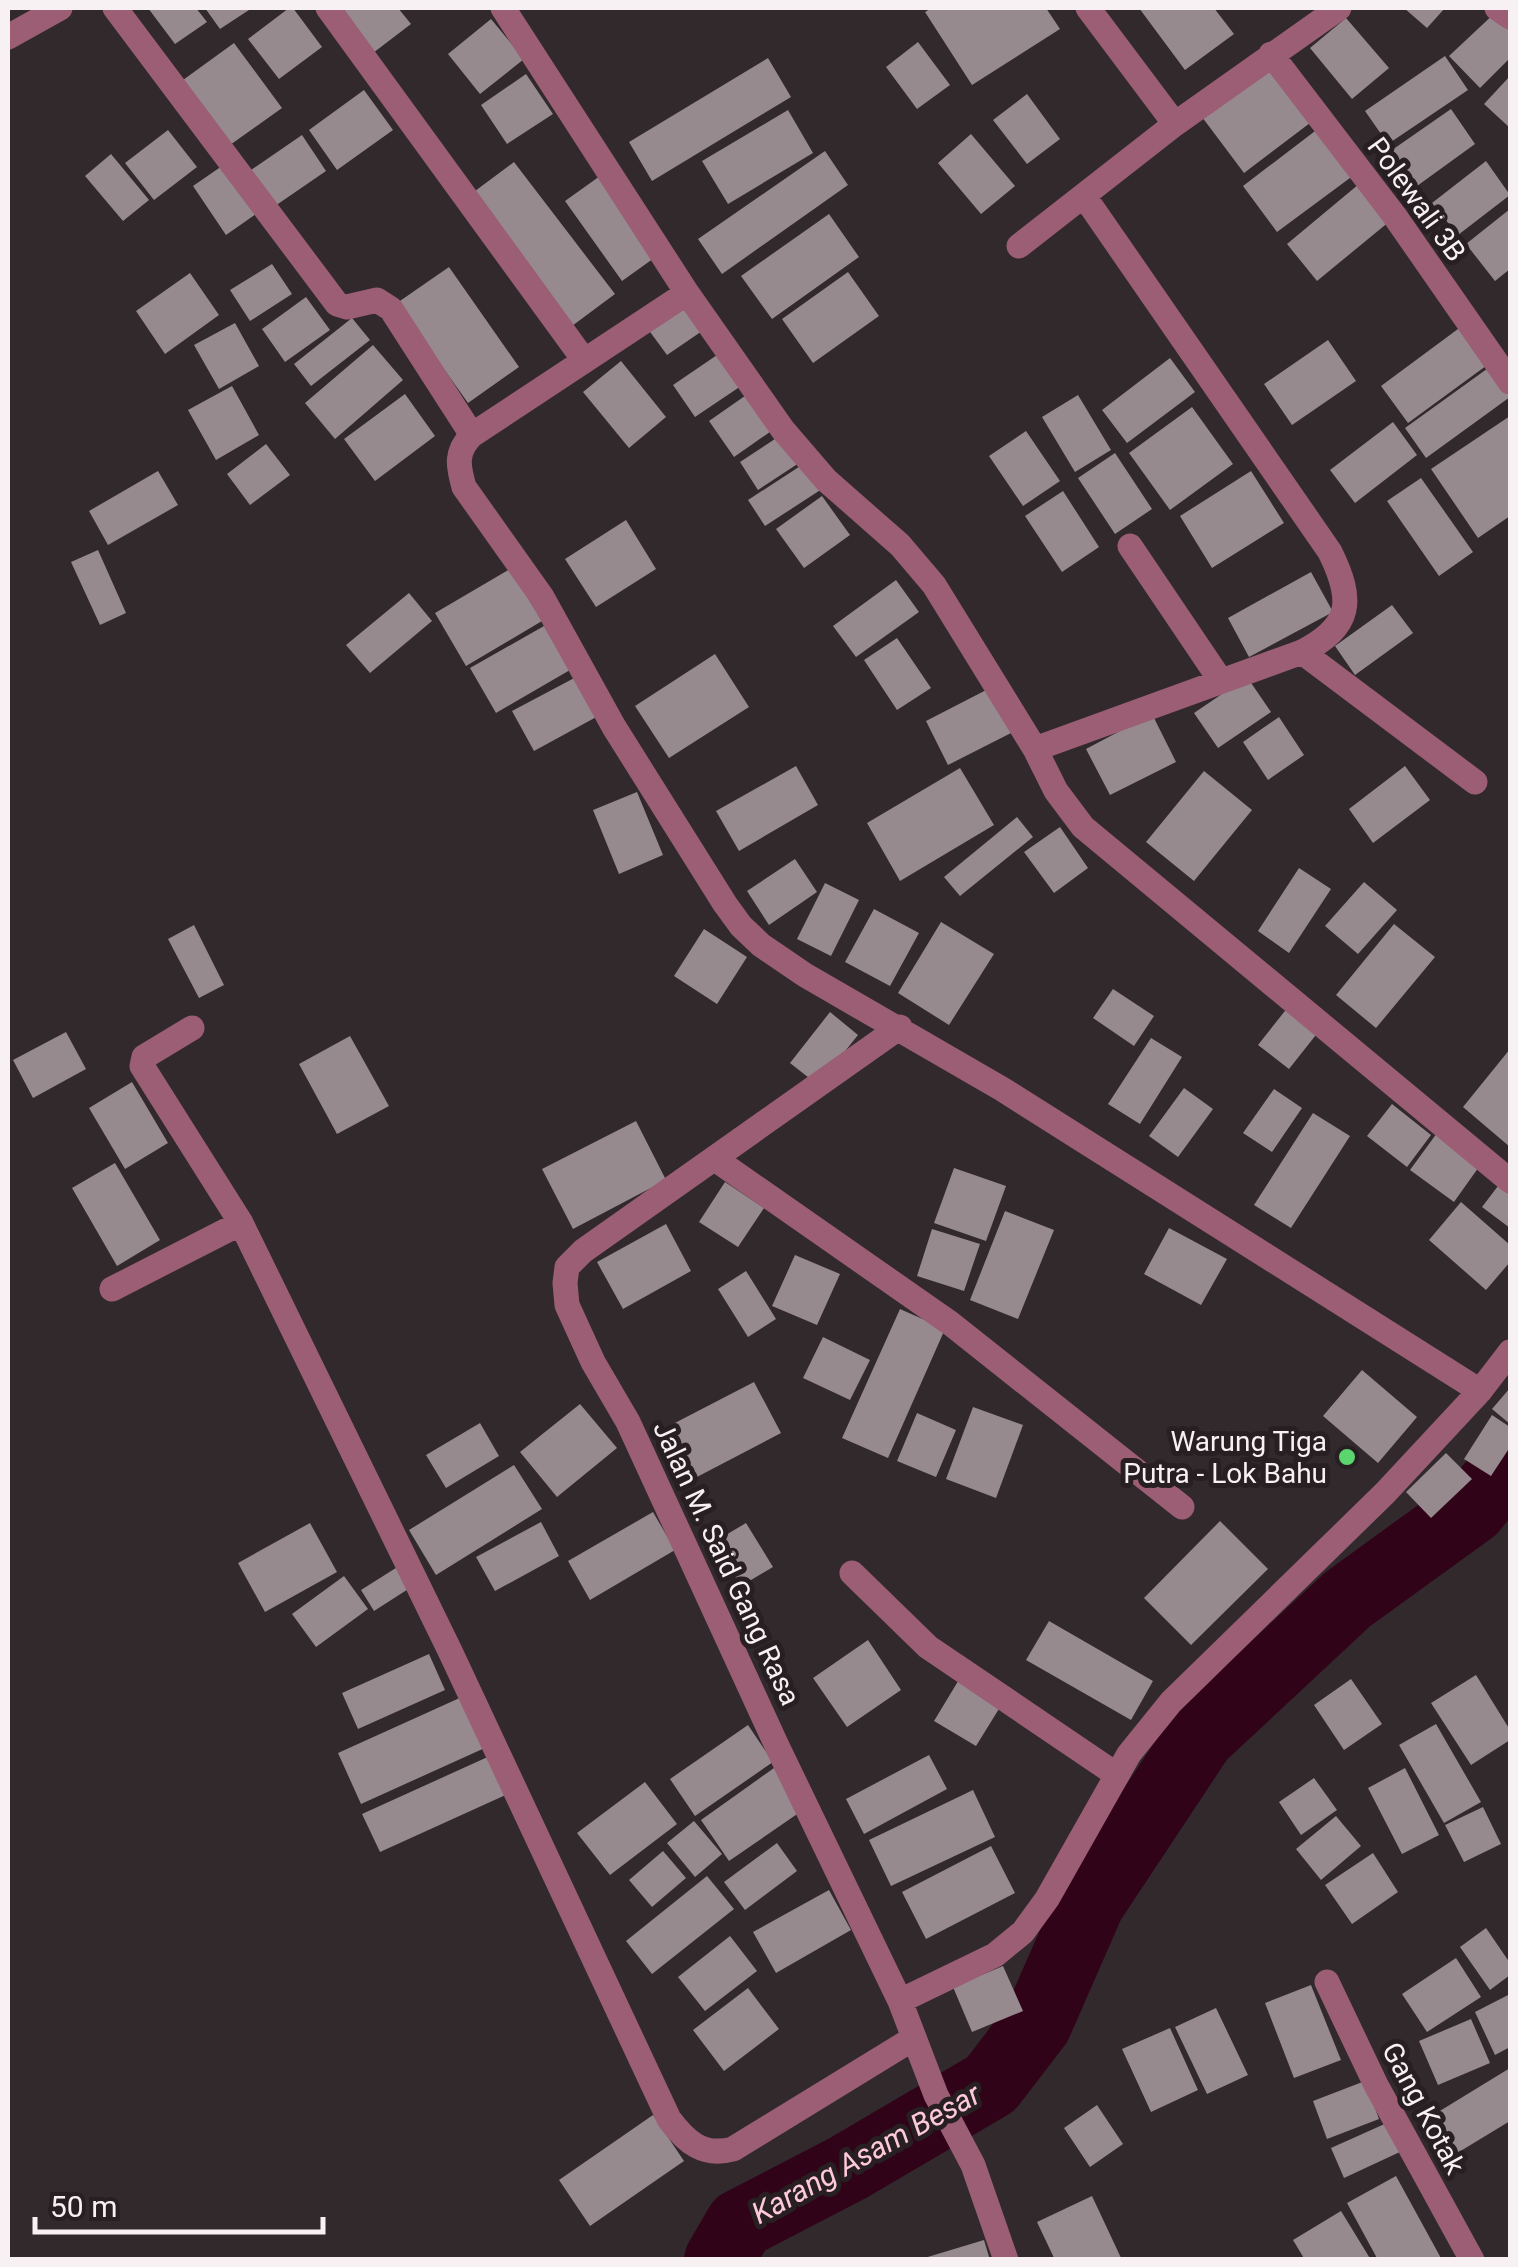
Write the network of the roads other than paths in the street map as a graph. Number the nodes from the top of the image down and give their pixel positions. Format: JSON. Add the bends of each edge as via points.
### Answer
{"nodes":[{"id":1,"x":60,"y":8,"type":"edge"},
{"id":2,"x":115,"y":8,"type":"edge"},
{"id":3,"x":328,"y":8,"type":"edge"},
{"id":4,"x":503,"y":8,"type":"edge"},
{"id":5,"x":1088,"y":8,"type":"edge"},
{"id":6,"x":1338,"y":8,"type":"edge"},
{"id":7,"x":1497,"y":8,"type":"edge"},
{"id":8,"x":1510,"y":16,"type":"edge"},
{"id":9,"x":8,"y":37,"type":"edge"},
{"id":10,"x":1270,"y":54,"type":"junction"},
{"id":11,"x":1174,"y":124,"type":"junction"},
{"id":12,"x":1084,"y":196,"type":"junction"},
{"id":13,"x":1018,"y":246,"type":"dead end"},
{"id":14,"x":687,"y":293,"type":"junction"},
{"id":15,"x":584,"y":360,"type":"junction"},
{"id":16,"x":1510,"y":382,"type":"edge"},
{"id":17,"x":472,"y":435,"type":"junction"},
{"id":18,"x":1130,"y":546,"type":"dead end"},
{"id":19,"x":1302,"y":652,"type":"junction"},
{"id":20,"x":1222,"y":681,"type":"junction"},
{"id":21,"x":1035,"y":749,"type":"junction"},
{"id":22,"x":1476,"y":782,"type":"dead end"},
{"id":23,"x":900,"y":1027,"type":"junction"},
{"id":24,"x":192,"y":1028,"type":"dead end"},
{"id":25,"x":716,"y":1160,"type":"junction"},
{"id":26,"x":1510,"y":1181,"type":"edge"},
{"id":27,"x":241,"y":1224,"type":"junction"},
{"id":28,"x":112,"y":1289,"type":"dead end"},
{"id":29,"x":1510,"y":1352,"type":"edge"},
{"id":30,"x":1480,"y":1391,"type":"junction"},
{"id":31,"x":1182,"y":1507,"type":"dead end"},
{"id":32,"x":852,"y":1574,"type":"dead end"},
{"id":33,"x":1116,"y":1774,"type":"junction"},
{"id":34,"x":1327,"y":1982,"type":"dead end"},
{"id":35,"x":900,"y":2001,"type":"junction"},
{"id":36,"x":914,"y":2038,"type":"junction"},
{"id":37,"x":1006,"y":2260,"type":"edge"},
{"id":38,"x":1472,"y":2260,"type":"edge"}],
"edges":[{"from":1,"to":9,"type":"street"},
{"from":2,"to":17,"type":"street","via":[[337,304],[376,300],[391,309]]},
{"from":3,"to":15,"type":"street"},
{"from":4,"to":14,"type":"street"},
{"from":5,"to":11,"type":"street"},
{"from":6,"to":10,"type":"street"},
{"from":7,"to":8,"type":"street"},
{"from":10,"to":11,"type":"street"},
{"from":10,"to":16,"type":"street","name":"Polewali 3B"},
{"from":11,"to":12,"type":"street"},
{"from":12,"to":13,"type":"street"},
{"from":12,"to":19,"type":"street","via":[[1343,578],[1347,595],[1338,626]]},
{"from":14,"to":15,"type":"street"},
{"from":14,"to":21,"type":"street","via":[[804,455],[934,585]]},
{"from":15,"to":17,"type":"street"},
{"from":17,"to":23,"type":"street","via":[[458,457],[464,488],[542,596],[645,780],[741,926],[806,975]]},
{"from":18,"to":20,"type":"street"},
{"from":19,"to":20,"type":"street"},
{"from":19,"to":22,"type":"street"},
{"from":20,"to":21,"type":"street"},
{"from":21,"to":26,"type":"street","via":[[1083,827]]},
{"from":23,"to":25,"type":"street","name":"Jalan M. Said Gang Rasa"},
{"from":23,"to":30,"type":"street"},
{"from":24,"to":27,"type":"street","via":[[144,1057],[142,1066]]},
{"from":25,"to":31,"type":"street","via":[[950,1322]]},
{"from":25,"to":35,"type":"street","name":"Jalan M. Said Gang Rasa","via":[[583,1251],[567,1267],[567,1305]]},
{"from":27,"to":28,"type":"street"},
{"from":27,"to":36,"type":"street","via":[[682,2136],[708,2152],[732,2150]]},
{"from":29,"to":30,"type":"street"},
{"from":30,"to":33,"type":"street","via":[[1171,1702]]},
{"from":32,"to":33,"type":"street","via":[[928,1647]]},
{"from":33,"to":35,"type":"street","via":[[1023,1932],[996,1954]]},
{"from":34,"to":38,"type":"street","name":"Gang Kotak"},
{"from":35,"to":36,"type":"street","name":"Jalan M. Said Gang Rasa"},
{"from":36,"to":37,"type":"street","name":"Jalan M. Said Gang Rasa","via":[[973,2166]]}]}
